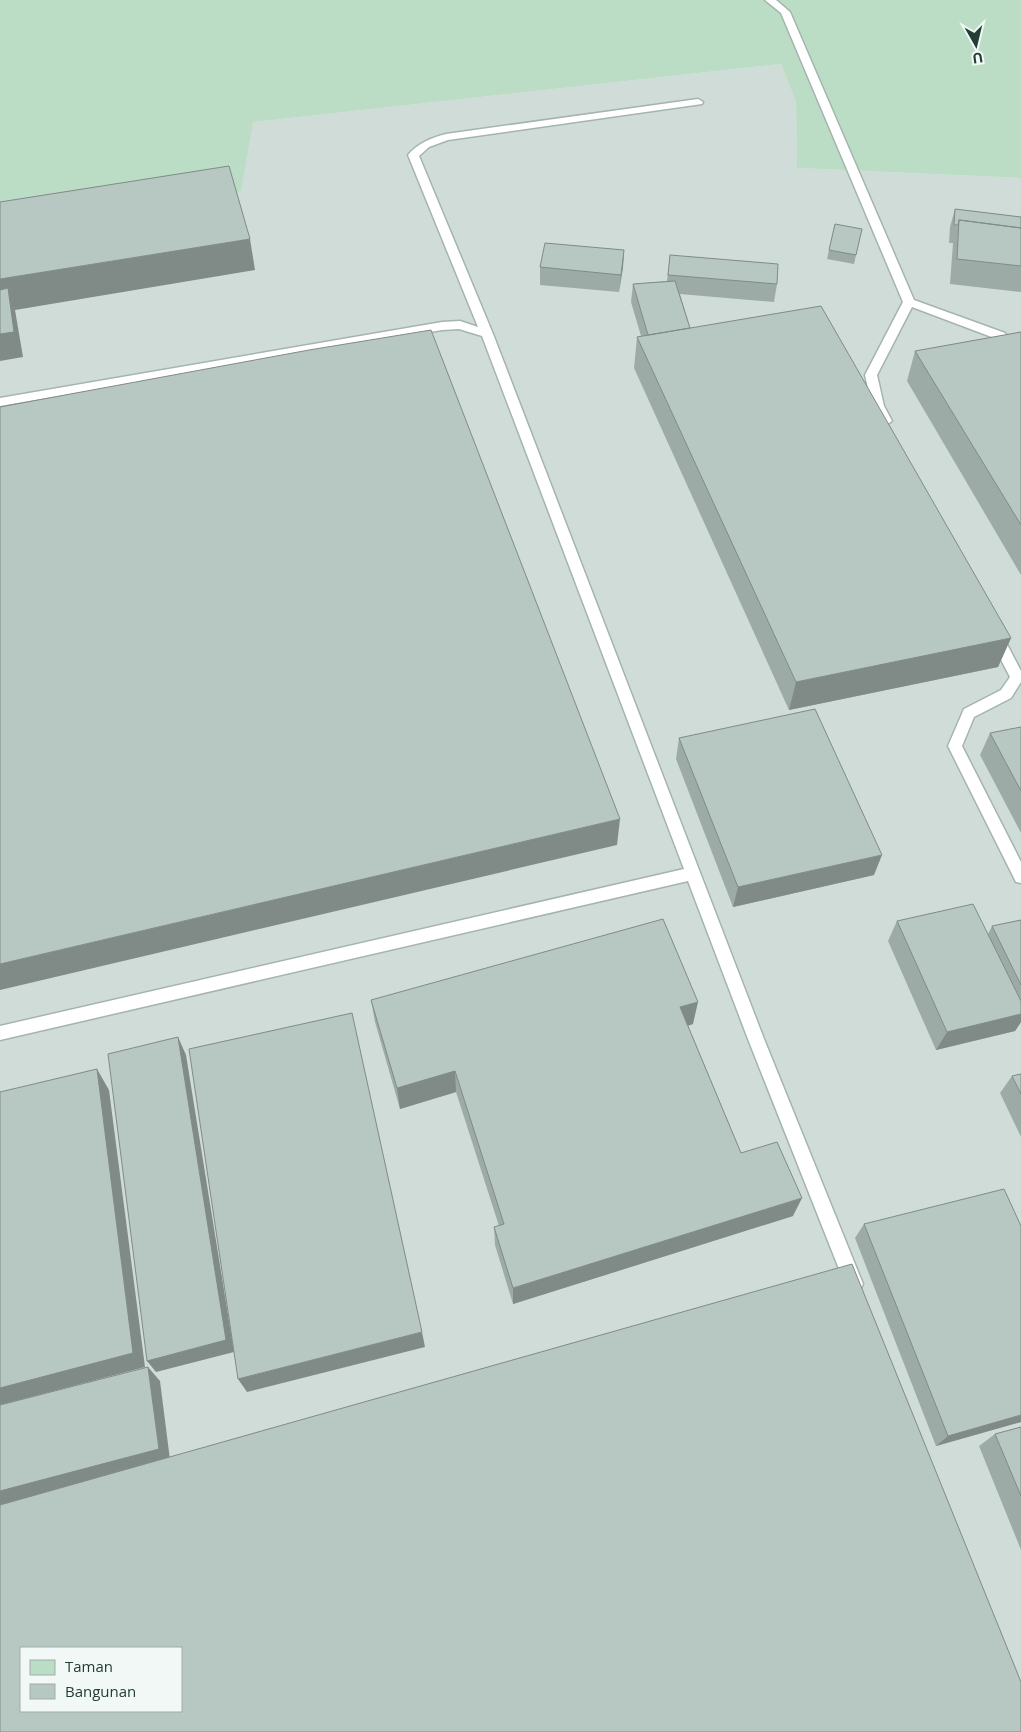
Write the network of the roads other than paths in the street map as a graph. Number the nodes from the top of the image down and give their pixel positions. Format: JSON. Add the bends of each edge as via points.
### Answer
{"nodes":[{"id":1,"x":770,"y":0,"type":"edge"},
{"id":2,"x":698,"y":102,"type":"dead end"},
{"id":3,"x":909,"y":302,"type":"junction"},
{"id":4,"x":487,"y":334,"type":"junction"},
{"id":5,"x":1021,"y":366,"type":"edge"},
{"id":6,"x":0,"y":402,"type":"edge"},
{"id":7,"x":891,"y":432,"type":"edge"},
{"id":8,"x":990,"y":624,"type":"edge"},
{"id":9,"x":694,"y":874,"type":"junction"},
{"id":10,"x":1021,"y":877,"type":"edge"},
{"id":11,"x":0,"y":1033,"type":"edge"},
{"id":12,"x":859,"y":1297,"type":"edge"}],
"edges":[{"from":1,"to":3,"type":"lane","via":[[785,12]]},
{"from":2,"to":4,"type":"lane","via":[[446,137],[425,145],[413,156]]},
{"from":3,"to":5,"type":"lane","via":[[1002,336]]},
{"from":3,"to":7,"type":"lane","via":[[871,376],[878,406]]},
{"from":4,"to":6,"type":"lane","via":[[460,325],[442,326]]},
{"from":4,"to":9,"type":"lane"},
{"from":8,"to":10,"type":"lane","via":[[1016,677],[1006,694],[969,713],[955,746]]},
{"from":9,"to":11,"type":"lane"},
{"from":9,"to":12,"type":"lane"}]}
